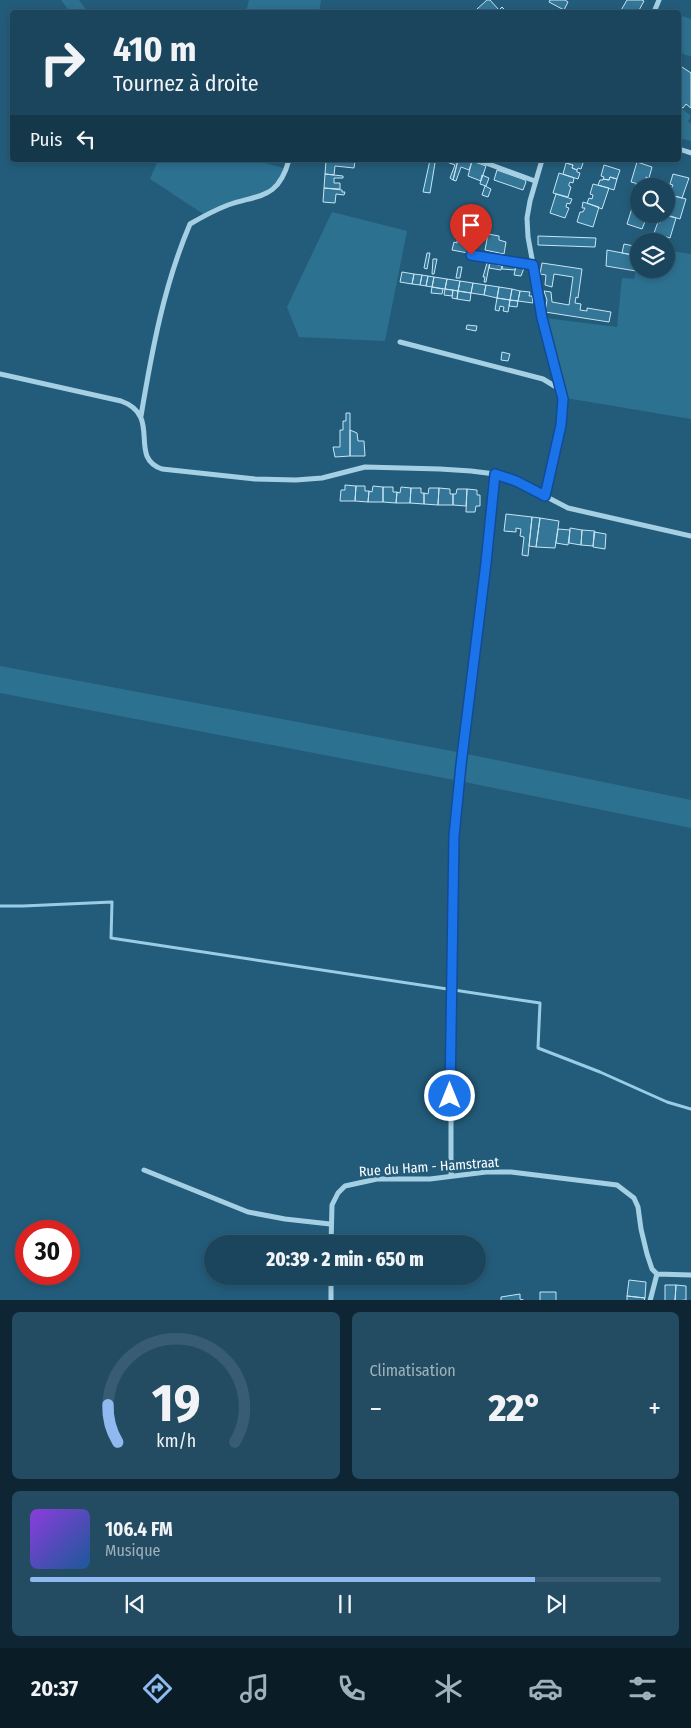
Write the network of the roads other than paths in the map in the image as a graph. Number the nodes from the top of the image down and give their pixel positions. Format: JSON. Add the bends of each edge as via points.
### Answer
{"nodes":[{"id":1,"x":288,"y":162,"type":"edge"},
{"id":2,"x":484,"y":162,"type":"edge"},
{"id":3,"x":541,"y":162,"type":"edge"},
{"id":4,"x":536,"y":181,"type":"junction"},
{"id":5,"x":471,"y":255,"type":"dead end"},
{"id":6,"x":533,"y":265,"type":"junction"},
{"id":7,"x":400,"y":342,"type":"dead end"},
{"id":8,"x":0,"y":374,"type":"edge"},
{"id":9,"x":561,"y":390,"type":"junction"},
{"id":10,"x":140,"y":416,"type":"junction"},
{"id":11,"x":495,"y":474,"type":"junction"},
{"id":12,"x":545,"y":496,"type":"junction"},
{"id":13,"x":691,"y":536,"type":"edge"},
{"id":14,"x":144,"y":1170,"type":"dead end"},
{"id":15,"x":451,"y":1175,"type":"junction"},
{"id":16,"x":330,"y":1224,"type":"junction"},
{"id":17,"x":331,"y":1235,"type":"edge"},
{"id":18,"x":657,"y":1274,"type":"junction"},
{"id":19,"x":691,"y":1275,"type":"edge"},
{"id":20,"x":331,"y":1285,"type":"edge"},
{"id":21,"x":331,"y":1300,"type":"edge"},
{"id":22,"x":650,"y":1300,"type":"edge"}],
"edges":[{"from":1,"to":10,"type":"street","via":[[283,179],[272,191],[228,205],[190,224],[163,300]]},
{"from":2,"to":4,"type":"street"},
{"from":3,"to":4,"type":"street"},
{"from":4,"to":6,"type":"street","via":[[527,218]]},
{"from":5,"to":6,"type":"street"},
{"from":6,"to":9,"type":"street","via":[[542,318]]},
{"from":7,"to":9,"type":"street","via":[[543,379]]},
{"from":8,"to":10,"type":"street","via":[[121,401],[132,406]]},
{"from":9,"to":12,"type":"street","via":[[562,417]]},
{"from":10,"to":11,"type":"street","via":[[147,457],[153,465],[167,470],[284,480],[322,478],[374,467]]},
{"from":11,"to":12,"type":"street"},
{"from":11,"to":15,"type":"street","via":[[454,836]]},
{"from":12,"to":13,"type":"street","via":[[568,508]]},
{"from":14,"to":16,"type":"street","via":[[248,1212]]},
{"from":15,"to":16,"type":"street","name":"Rue du Ham - Hamstraat","via":[[430,1179],[377,1179],[345,1186],[332,1205]]},
{"from":15,"to":18,"type":"street","name":"Rue du Ham - Hamstraat","via":[[511,1172],[617,1185],[634,1198],[647,1254]]},
{"from":16,"to":17,"type":"street","name":"Rue du Ham - Hamstraat"},
{"from":18,"to":19,"type":"street"},
{"from":18,"to":22,"type":"street"},
{"from":20,"to":21,"type":"street"}]}
